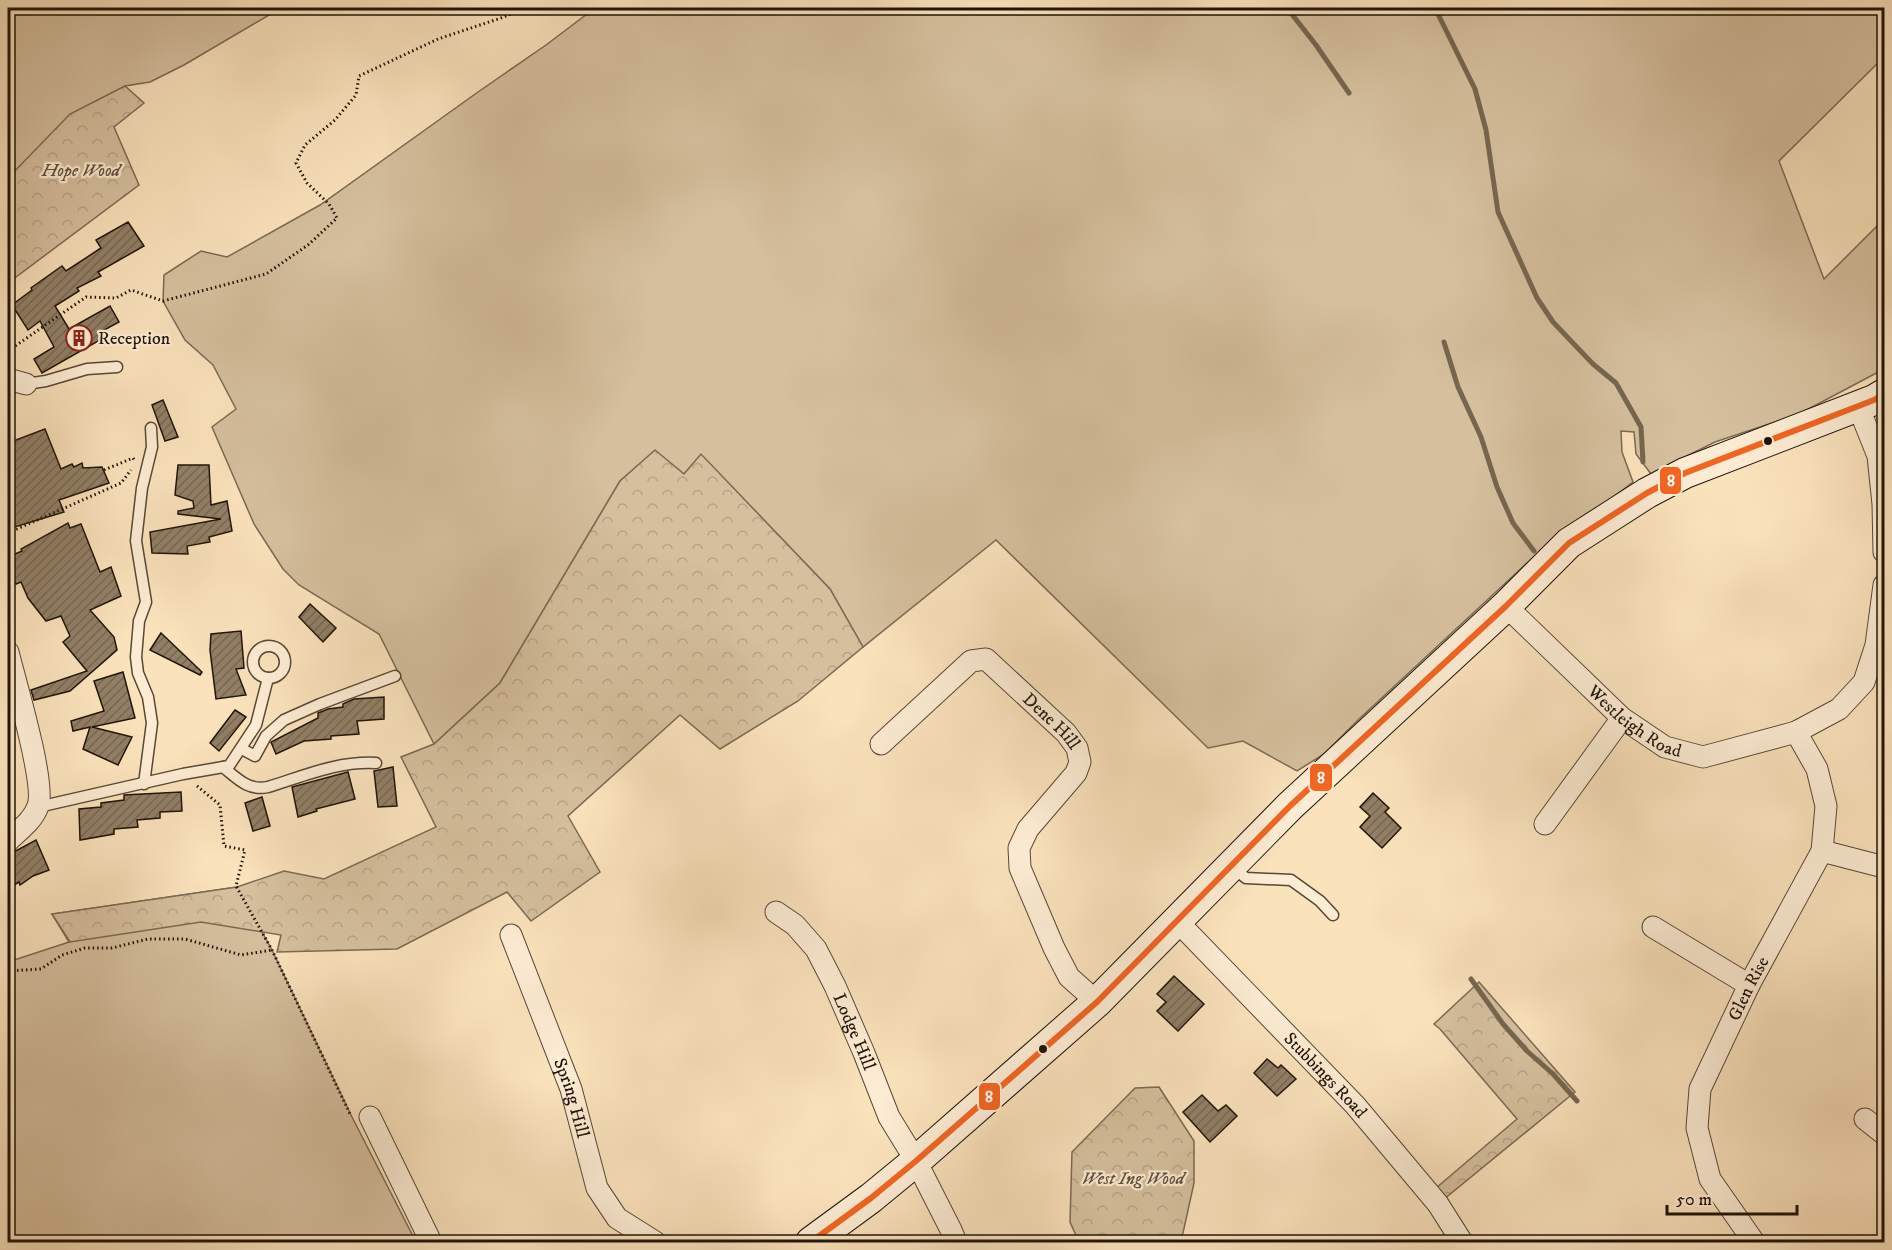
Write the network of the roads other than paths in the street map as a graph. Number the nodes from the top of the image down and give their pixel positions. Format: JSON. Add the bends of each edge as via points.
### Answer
{"nodes":[{"id":1,"x":117,"y":367,"type":"dead end"},
{"id":2,"x":17,"y":382,"type":"edge"},
{"id":3,"x":1884,"y":394,"type":"edge"},
{"id":4,"x":1858,"y":406,"type":"junction"},
{"id":5,"x":151,"y":428,"type":"dead end"},
{"id":6,"x":1884,"y":552,"type":"edge"},
{"id":7,"x":1884,"y":585,"type":"edge"},
{"id":8,"x":1506,"y":606,"type":"junction"},
{"id":9,"x":1882,"y":613,"type":"edge"},
{"id":10,"x":8,"y":652,"type":"edge"},
{"id":11,"x":395,"y":676,"type":"dead end"},
{"id":12,"x":268,"y":678,"type":"dead end"},
{"id":13,"x":1622,"y":718,"type":"junction"},
{"id":14,"x":1796,"y":732,"type":"junction"},
{"id":15,"x":881,"y":744,"type":"dead end"},
{"id":16,"x":242,"y":749,"type":"junction"},
{"id":17,"x":376,"y":763,"type":"dead end"},
{"id":18,"x":223,"y":768,"type":"junction"},
{"id":19,"x":144,"y":784,"type":"junction"},
{"id":20,"x":38,"y":807,"type":"junction"},
{"id":21,"x":1545,"y":824,"type":"dead end"},
{"id":22,"x":8,"y":841,"type":"edge"},
{"id":23,"x":1822,"y":851,"type":"junction"},
{"id":24,"x":1230,"y":866,"type":"junction"},
{"id":25,"x":1884,"y":867,"type":"edge"},
{"id":26,"x":776,"y":912,"type":"dead end"},
{"id":27,"x":1333,"y":915,"type":"dead end"},
{"id":28,"x":1177,"y":921,"type":"junction"},
{"id":29,"x":1653,"y":927,"type":"dead end"},
{"id":30,"x":511,"y":936,"type":"dead end"},
{"id":31,"x":1749,"y":985,"type":"junction"},
{"id":32,"x":1097,"y":1002,"type":"junction"},
{"id":33,"x":370,"y":1117,"type":"road end"},
{"id":34,"x":1865,"y":1119,"type":"dead end"},
{"id":35,"x":1884,"y":1134,"type":"edge"},
{"id":36,"x":916,"y":1161,"type":"junction"},
{"id":37,"x":431,"y":1242,"type":"edge"},
{"id":38,"x":655,"y":1242,"type":"edge"},
{"id":39,"x":811,"y":1242,"type":"edge"},
{"id":40,"x":956,"y":1242,"type":"edge"},
{"id":41,"x":1462,"y":1242,"type":"edge"},
{"id":42,"x":1754,"y":1242,"type":"edge"}],
"edges":[{"from":1,"to":2,"type":"lane","via":[[87,369],[46,381]]},
{"from":3,"to":4,"type":"street"},
{"from":4,"to":6,"type":"street","via":[[1878,456]]},
{"from":4,"to":8,"type":"street","via":[[1686,473],[1647,493],[1569,543]]},
{"from":5,"to":19,"type":"lane","via":[[152,447],[136,541],[146,603],[136,657],[152,723]]},
{"from":7,"to":9,"type":"street","name":"Westleigh Road"},
{"from":8,"to":13,"type":"street","name":"Westleigh Road"},
{"from":8,"to":24,"type":"street"},
{"from":9,"to":14,"type":"street","name":"Westleigh Road","via":[[1864,682],[1839,709]]},
{"from":10,"to":20,"type":"street","via":[[31,747],[40,795]]},
{"from":11,"to":16,"type":"lane","via":[[284,720],[266,736],[255,756]]},
{"from":12,"to":16,"type":"lane","via":[[256,725]]},
{"from":13,"to":14,"type":"street","name":"Westleigh Road","via":[[1665,747],[1703,757]]},
{"from":13,"to":21,"type":"street"},
{"from":14,"to":23,"type":"street","name":"Glen Rise","via":[[1817,769],[1826,807]]},
{"from":15,"to":32,"type":"street","name":"Dene Hill","via":[[971,661],[986,659],[1066,733],[1077,748],[1080,762],[1076,773],[1028,829],[1019,848],[1020,868],[1069,977]]},
{"from":16,"to":18,"type":"lane"},
{"from":17,"to":18,"type":"lane","via":[[333,766],[257,789]]},
{"from":18,"to":19,"type":"lane"},
{"from":19,"to":20,"type":"lane"},
{"from":20,"to":22,"type":"street"},
{"from":23,"to":25,"type":"street"},
{"from":23,"to":31,"type":"street","name":"Glen Rise"},
{"from":24,"to":27,"type":"lane","via":[[1246,878],[1291,880]]},
{"from":24,"to":28,"type":"street"},
{"from":26,"to":36,"type":"street","name":"Lodge Hill","via":[[795,925],[816,949],[848,1015],[889,1117]]},
{"from":28,"to":32,"type":"street"},
{"from":28,"to":41,"type":"street","name":"Stubbings Road","via":[[1355,1105],[1438,1204]]},
{"from":29,"to":31,"type":"street"},
{"from":30,"to":38,"type":"street","name":"Spring Hill","via":[[571,1089],[597,1188],[617,1218]]},
{"from":31,"to":42,"type":"street","name":"Glen Rise","via":[[1700,1089],[1697,1128],[1710,1179]]},
{"from":32,"to":36,"type":"street"},
{"from":33,"to":37,"type":"street"},
{"from":34,"to":35,"type":"street"},
{"from":36,"to":39,"type":"street"},
{"from":36,"to":40,"type":"street","name":"Lodge Hill"}]}
